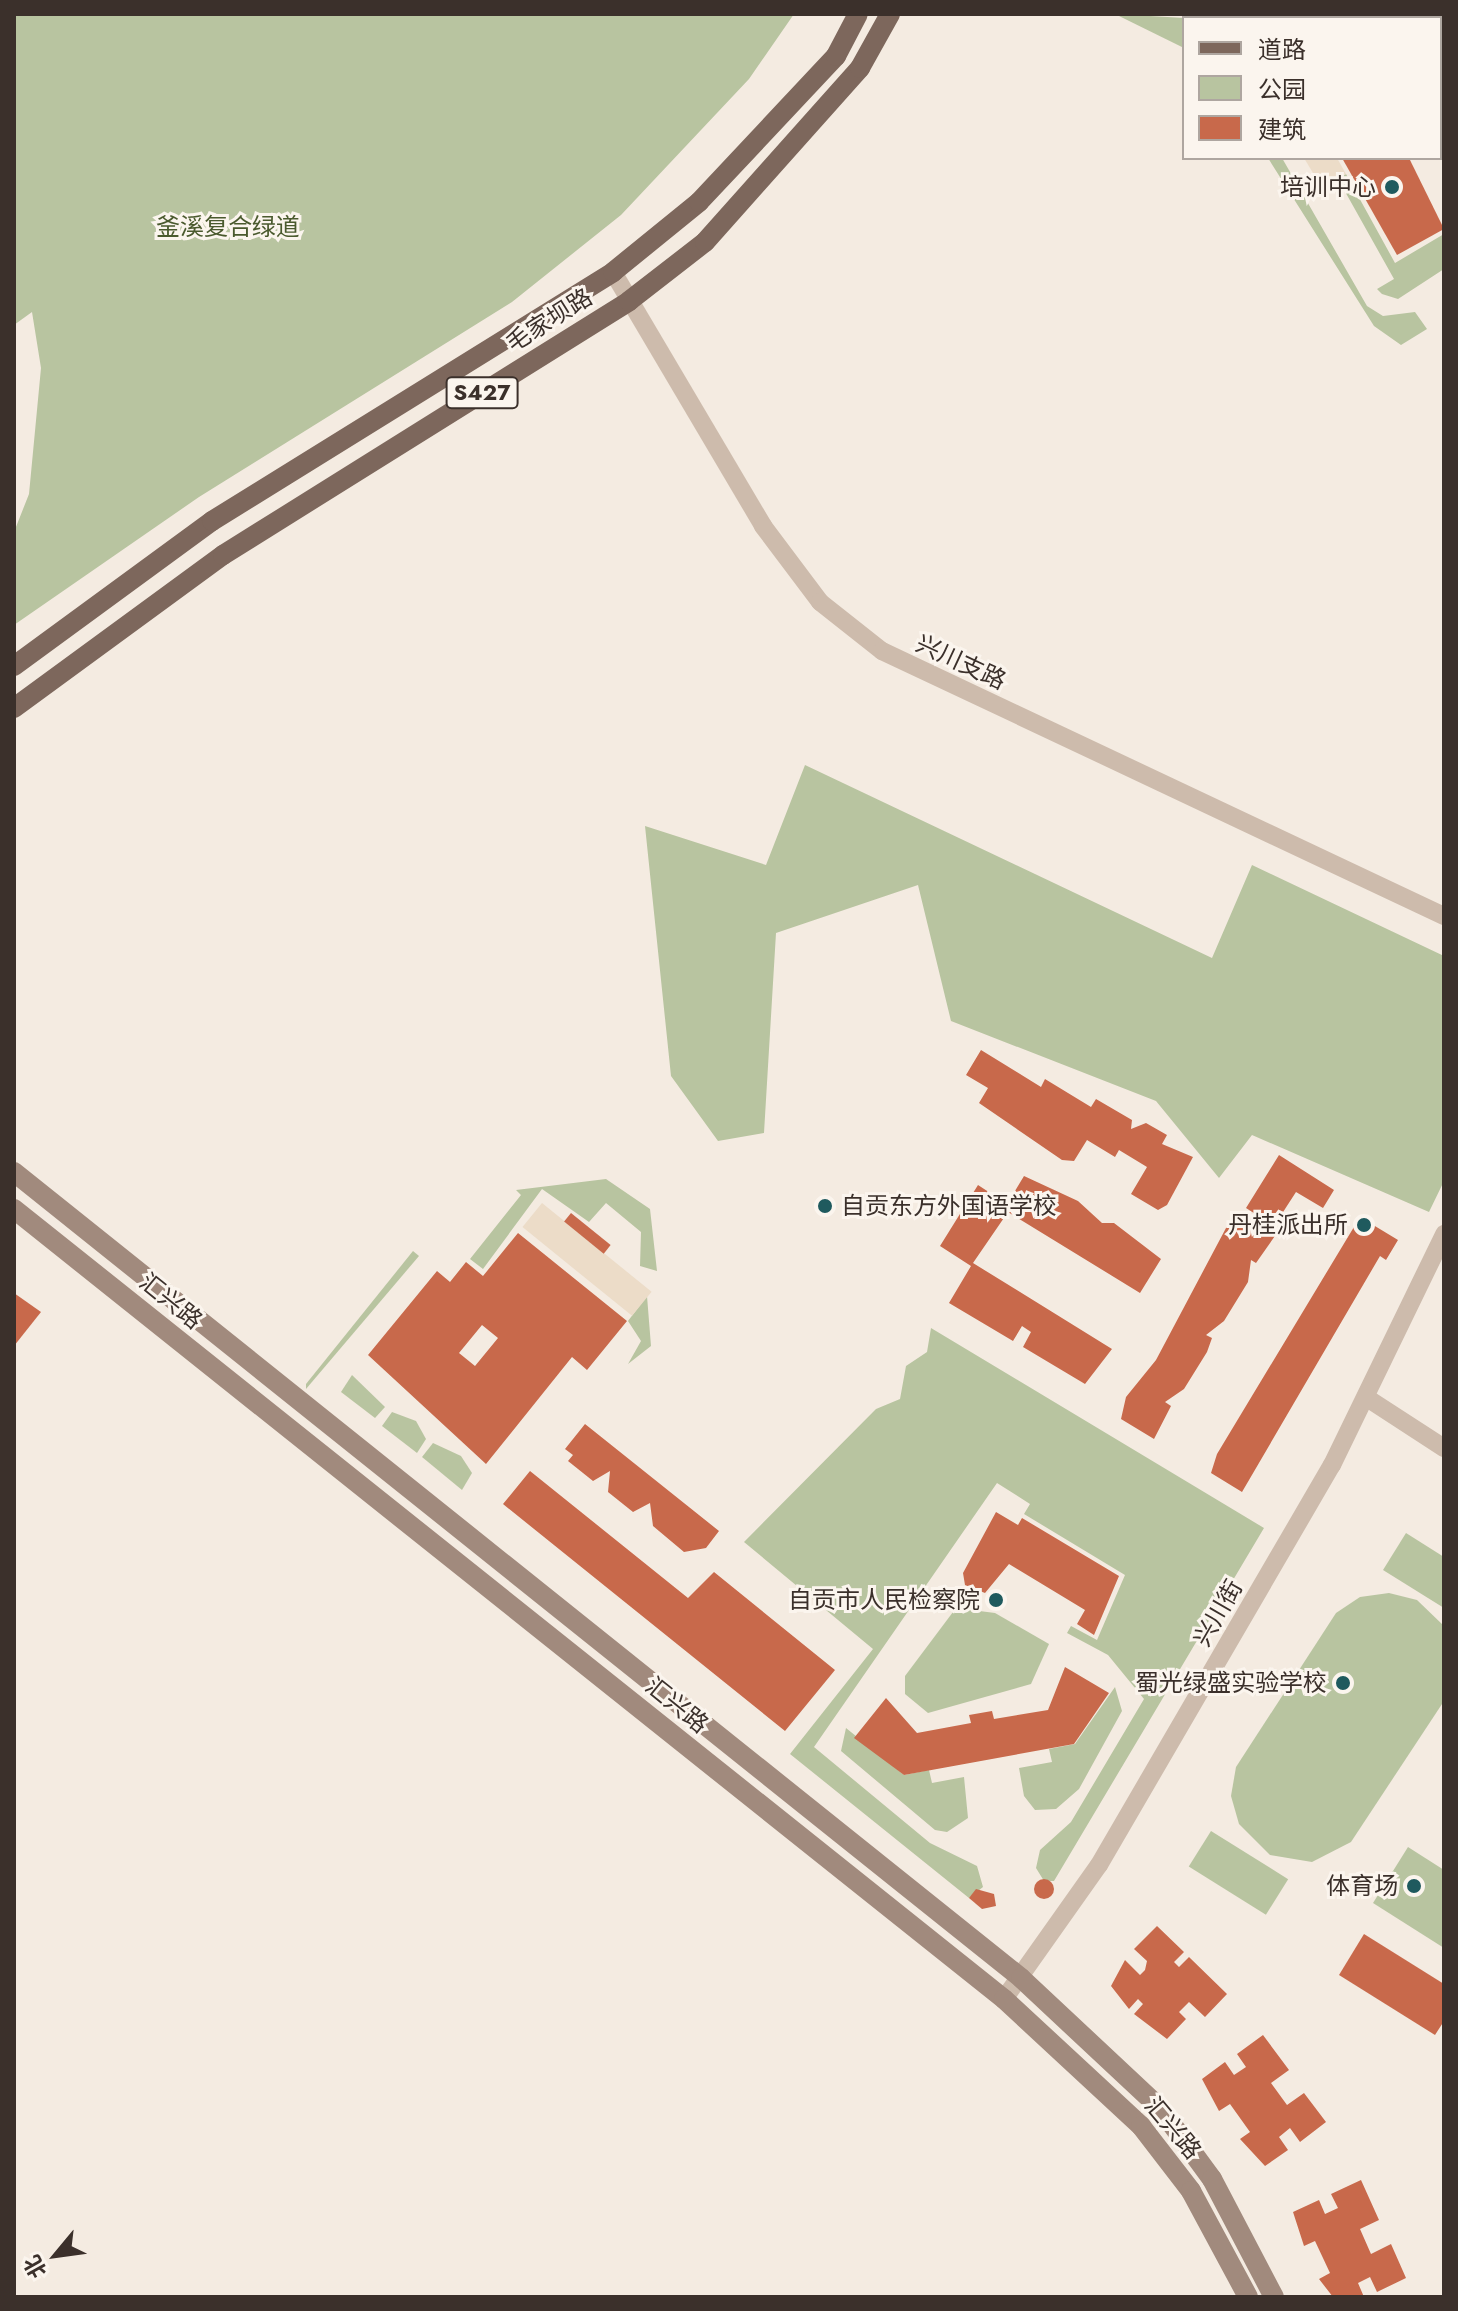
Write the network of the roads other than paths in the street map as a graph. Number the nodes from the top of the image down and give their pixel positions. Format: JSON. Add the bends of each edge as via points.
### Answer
{"nodes":[{"id":1,"x":858,"y":14,"type":"edge"},
{"id":2,"x":890,"y":14,"type":"edge"},
{"id":3,"x":613,"y":272,"type":"junction"},
{"id":4,"x":629,"y":301,"type":"junction"},
{"id":5,"x":14,"y":666,"type":"edge"},
{"id":6,"x":14,"y":708,"type":"edge"},
{"id":7,"x":1444,"y":916,"type":"edge"},
{"id":8,"x":14,"y":1172,"type":"edge"},
{"id":9,"x":14,"y":1209,"type":"edge"},
{"id":10,"x":1444,"y":1234,"type":"edge"},
{"id":11,"x":1367,"y":1398,"type":"junction"},
{"id":12,"x":1444,"y":1448,"type":"edge"},
{"id":13,"x":1021,"y":1978,"type":"junction"},
{"id":14,"x":1004,"y":1999,"type":"junction"},
{"id":15,"x":1248,"y":2297,"type":"edge"},
{"id":16,"x":1274,"y":2297,"type":"edge"}],
"edges":[{"from":1,"to":3,"type":"main road","name":"毛家坝路","number":"S427","via":[[836,56],[709,191]]},
{"from":2,"to":4,"type":"main road","name":"毛家坝路","number":"S427","via":[[860,68],[705,242]]},
{"from":3,"to":4,"type":"street","name":"兴川支路"},
{"from":3,"to":5,"type":"main road","name":"毛家坝路","number":"S427","via":[[212,521]]},
{"from":4,"to":6,"type":"main road","name":"毛家坝路","number":"S427","via":[[223,555]]},
{"from":4,"to":7,"type":"street","name":"兴川支路","via":[[763,526],[820,602],[882,651]]},
{"from":8,"to":13,"type":"main road"},
{"from":9,"to":14,"type":"main road","name":"汇兴路"},
{"from":10,"to":11,"type":"street","name":"兴川街"},
{"from":11,"to":12,"type":"street"},
{"from":11,"to":13,"type":"street","name":"兴川街","via":[[1099,1865]]},
{"from":13,"to":14,"type":"street","name":"兴川街"},
{"from":13,"to":16,"type":"main road","via":[[1160,2108],[1212,2179]]},
{"from":14,"to":15,"type":"main road","name":"汇兴路","via":[[1141,2126],[1191,2191]]}]}
